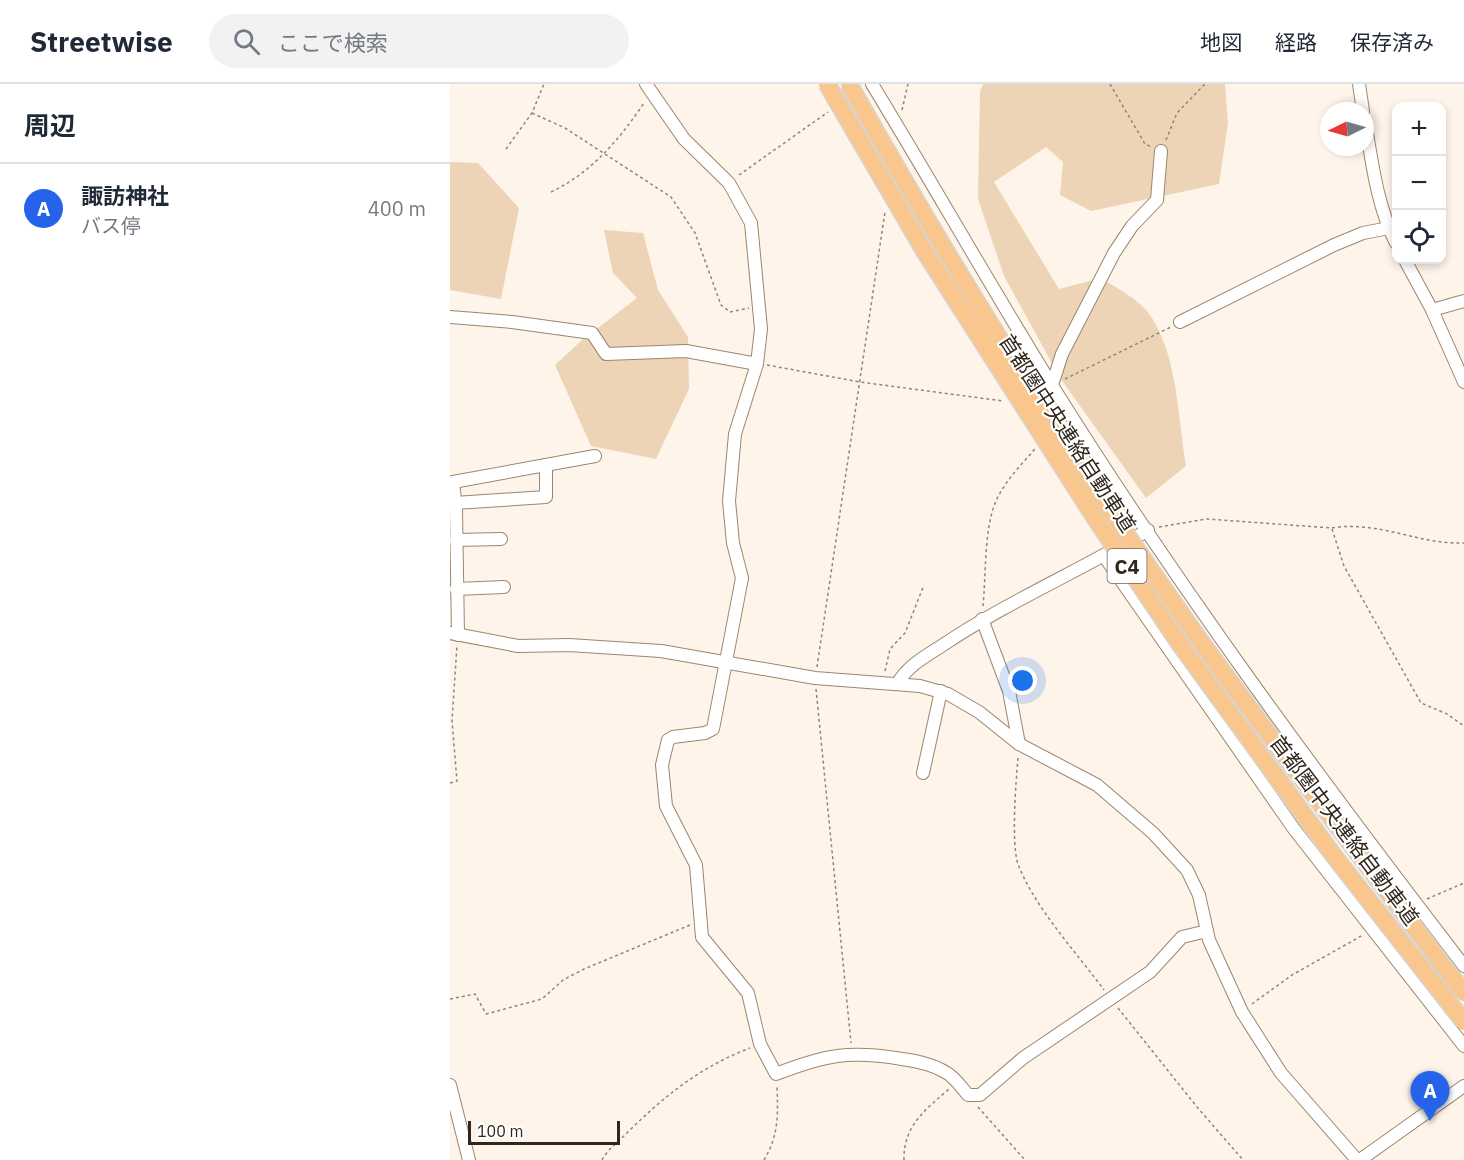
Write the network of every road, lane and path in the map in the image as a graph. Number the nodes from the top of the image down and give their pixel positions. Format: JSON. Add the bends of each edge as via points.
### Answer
{"nodes":[{"id":1,"x":544,"y":84,"type":"edge"},
{"id":2,"x":827,"y":84,"type":"edge"},
{"id":3,"x":849,"y":84,"type":"edge"},
{"id":4,"x":872,"y":84,"type":"edge"},
{"id":5,"x":908,"y":84,"type":"edge"},
{"id":6,"x":1110,"y":84,"type":"edge"},
{"id":7,"x":1205,"y":84,"type":"edge"},
{"id":8,"x":1359,"y":84,"type":"edge"},
{"id":9,"x":648,"y":88,"type":"edge"},
{"id":10,"x":1362,"y":102,"type":"edge"},
{"id":11,"x":829,"y":112,"type":"dead end"},
{"id":12,"x":532,"y":113,"type":"junction"},
{"id":13,"x":898,"y":128,"type":"junction"},
{"id":14,"x":506,"y":149,"type":"dead end"},
{"id":15,"x":1161,"y":151,"type":"junction"},
{"id":16,"x":605,"y":152,"type":"junction"},
{"id":17,"x":1371,"y":156,"type":"edge"},
{"id":18,"x":729,"y":183,"type":"junction"},
{"id":19,"x":551,"y":192,"type":"dead end"},
{"id":20,"x":885,"y":210,"type":"dead end"},
{"id":21,"x":1389,"y":228,"type":"junction"},
{"id":22,"x":1392,"y":234,"type":"edge"},
{"id":23,"x":1407,"y":264,"type":"edge"},
{"id":24,"x":1464,"y":301,"type":"edge"},
{"id":25,"x":759,"y":306,"type":"junction"},
{"id":26,"x":1432,"y":310,"type":"junction"},
{"id":27,"x":450,"y":317,"type":"edge"},
{"id":28,"x":1180,"y":322,"type":"joint"},
{"id":29,"x":757,"y":364,"type":"junction"},
{"id":30,"x":860,"y":382,"type":"junction"},
{"id":31,"x":1464,"y":382,"type":"edge"},
{"id":32,"x":1052,"y":386,"type":"junction"},
{"id":33,"x":1004,"y":401,"type":"dead end"},
{"id":34,"x":1042,"y":442,"type":"dead end"},
{"id":35,"x":594,"y":456,"type":"dead end"},
{"id":36,"x":546,"y":465,"type":"junction"},
{"id":37,"x":455,"y":503,"type":"junction"},
{"id":38,"x":1332,"y":528,"type":"junction"},
{"id":39,"x":1148,"y":530,"type":"junction"},
{"id":40,"x":501,"y":539,"type":"dead end"},
{"id":41,"x":456,"y":540,"type":"junction"},
{"id":42,"x":1464,"y":543,"type":"edge"},
{"id":43,"x":1104,"y":556,"type":"junction"},
{"id":44,"x":924,"y":585,"type":"dead end"},
{"id":45,"x":504,"y":588,"type":"dead end"},
{"id":46,"x":456,"y":589,"type":"junction"},
{"id":47,"x":982,"y":619,"type":"junction"},
{"id":48,"x":454,"y":634,"type":"edge"},
{"id":49,"x":726,"y":663,"type":"junction"},
{"id":50,"x":815,"y":678,"type":"junction"},
{"id":51,"x":883,"y":684,"type":"junction"},
{"id":52,"x":897,"y":684,"type":"junction"},
{"id":53,"x":940,"y":691,"type":"junction"},
{"id":54,"x":1464,"y":726,"type":"edge"},
{"id":55,"x":1019,"y":744,"type":"junction"},
{"id":56,"x":922,"y":773,"type":"dead end"},
{"id":57,"x":450,"y":783,"type":"edge"},
{"id":58,"x":1464,"y":883,"type":"edge"},
{"id":59,"x":1417,"y":905,"type":"junction"},
{"id":60,"x":701,"y":920,"type":"junction"},
{"id":61,"x":1372,"y":930,"type":"junction"},
{"id":62,"x":1207,"y":931,"type":"junction"},
{"id":63,"x":1464,"y":966,"type":"edge"},
{"id":64,"x":1464,"y":993,"type":"edge"},
{"id":65,"x":1110,"y":998,"type":"junction"},
{"id":66,"x":450,"y":999,"type":"edge"},
{"id":67,"x":1242,"y":1012,"type":"junction"},
{"id":68,"x":1464,"y":1022,"type":"edge"},
{"id":69,"x":760,"y":1044,"type":"junction"},
{"id":70,"x":1464,"y":1046,"type":"edge"},
{"id":71,"x":852,"y":1053,"type":"junction"},
{"id":72,"x":776,"y":1074,"type":"junction"},
{"id":73,"x":956,"y":1082,"type":"junction"},
{"id":74,"x":450,"y":1085,"type":"edge"},
{"id":75,"x":1464,"y":1086,"type":"edge"},
{"id":76,"x":968,"y":1095,"type":"junction"},
{"id":77,"x":469,"y":1160,"type":"edge"},
{"id":78,"x":602,"y":1160,"type":"edge"},
{"id":79,"x":764,"y":1160,"type":"edge"},
{"id":80,"x":904,"y":1160,"type":"edge"},
{"id":81,"x":1025,"y":1160,"type":"edge"},
{"id":82,"x":1243,"y":1160,"type":"edge"},
{"id":83,"x":1359,"y":1160,"type":"edge"}],
"edges":[{"from":1,"to":12,"type":"path"},
{"from":2,"to":68,"type":"highway","name":"首都圏中央連絡自動車道","number":"C4","bridge":true,"via":[[924,252],[1179,643],[1334,856]]},
{"from":3,"to":64,"type":"highway","name":"首都圏中央連絡自動車道","number":"C4","bridge":true,"via":[[1019,367],[1194,632],[1282,755]]},
{"from":4,"to":13,"type":"street"},
{"from":5,"to":13,"type":"path"},
{"from":6,"to":15,"type":"path","via":[[1145,144]]},
{"from":7,"to":15,"type":"path","via":[[1177,113]]},
{"from":8,"to":10,"type":"street"},
{"from":9,"to":16,"type":"path","via":[[619,139]]},
{"from":9,"to":18,"type":"street","via":[[684,139]]},
{"from":11,"to":18,"type":"path"},
{"from":12,"to":14,"type":"path"},
{"from":12,"to":16,"type":"path"},
{"from":13,"to":32,"type":"street"},
{"from":15,"to":32,"type":"street","via":[[1157,200],[1132,226],[1114,253],[1062,354]]},
{"from":16,"to":19,"type":"path","via":[[574,181]]},
{"from":16,"to":25,"type":"path","via":[[671,197],[695,233],[721,305],[730,312]]},
{"from":17,"to":21,"type":"street"},
{"from":18,"to":25,"type":"street","via":[[752,223]]},
{"from":20,"to":30,"type":"path"},
{"from":21,"to":22,"type":"street"},
{"from":21,"to":28,"type":"street","via":[[1334,245]]},
{"from":23,"to":26,"type":"street"},
{"from":24,"to":26,"type":"street"},
{"from":25,"to":29,"type":"street"},
{"from":26,"to":31,"type":"street"},
{"from":27,"to":29,"type":"street","via":[[592,333],[606,354],[686,351]]},
{"from":28,"to":32,"type":"path"},
{"from":29,"to":30,"type":"path"},
{"from":29,"to":49,"type":"street","via":[[735,434],[729,501],[733,543],[742,578]]},
{"from":30,"to":33,"type":"path"},
{"from":30,"to":50,"type":"path"},
{"from":32,"to":39,"type":"street"},
{"from":34,"to":47,"type":"path","via":[[995,502]]},
{"from":35,"to":36,"type":"street"},
{"from":36,"to":37,"type":"street","via":[[453,482]]},
{"from":36,"to":37,"type":"street","via":[[546,497]]},
{"from":37,"to":41,"type":"street"},
{"from":38,"to":39,"type":"path","via":[[1207,519]]},
{"from":38,"to":42,"type":"path","via":[[1375,527]]},
{"from":38,"to":54,"type":"path","via":[[1344,566],[1421,703]]},
{"from":39,"to":43,"type":"street"},
{"from":39,"to":59,"type":"street","via":[[1264,699]]},
{"from":40,"to":41,"type":"street"},
{"from":41,"to":46,"type":"street"},
{"from":43,"to":47,"type":"street"},
{"from":43,"to":61,"type":"street","via":[[1294,829]]},
{"from":44,"to":51,"type":"path","via":[[905,633],[890,649]]},
{"from":45,"to":46,"type":"street"},
{"from":46,"to":48,"type":"street"},
{"from":47,"to":52,"type":"street","via":[[906,670]]},
{"from":47,"to":55,"type":"street","via":[[1009,691]]},
{"from":48,"to":49,"type":"street","via":[[518,646],[661,651]]},
{"from":48,"to":57,"type":"path","via":[[452,721],[457,781]]},
{"from":49,"to":50,"type":"street"},
{"from":49,"to":60,"type":"street","via":[[712,729],[668,740],[662,765],[666,806],[696,865]]},
{"from":50,"to":51,"type":"street"},
{"from":50,"to":71,"type":"path"},
{"from":51,"to":52,"type":"street"},
{"from":52,"to":53,"type":"street"},
{"from":53,"to":55,"type":"street","via":[[979,712]]},
{"from":53,"to":56,"type":"street"},
{"from":55,"to":62,"type":"street","via":[[1096,785],[1153,833],[1187,870],[1199,895]]},
{"from":55,"to":65,"type":"path","via":[[1015,794],[1018,862],[1040,904]]},
{"from":58,"to":59,"type":"path"},
{"from":59,"to":63,"type":"street"},
{"from":60,"to":66,"type":"path","via":[[584,969],[563,980],[542,999],[486,1014],[475,994]]},
{"from":60,"to":69,"type":"street","via":[[702,937],[748,993]]},
{"from":61,"to":67,"type":"path","via":[[1292,975]]},
{"from":61,"to":70,"type":"street"},
{"from":62,"to":65,"type":"street","via":[[1182,937],[1150,972]]},
{"from":62,"to":67,"type":"street"},
{"from":65,"to":76,"type":"street","via":[[1023,1058],[980,1095]]},
{"from":65,"to":82,"type":"path"},
{"from":67,"to":83,"type":"street","via":[[1281,1073]]},
{"from":69,"to":72,"type":"street"},
{"from":69,"to":78,"type":"path","via":[[725,1057],[668,1094]]},
{"from":71,"to":72,"type":"street"},
{"from":71,"to":73,"type":"street","via":[[923,1062],[947,1072]]},
{"from":72,"to":79,"type":"path","via":[[778,1127]]},
{"from":73,"to":76,"type":"street"},
{"from":73,"to":80,"type":"path","via":[[915,1119],[903,1146]]},
{"from":74,"to":77,"type":"street"},
{"from":75,"to":83,"type":"street"},
{"from":76,"to":81,"type":"path"}]}
